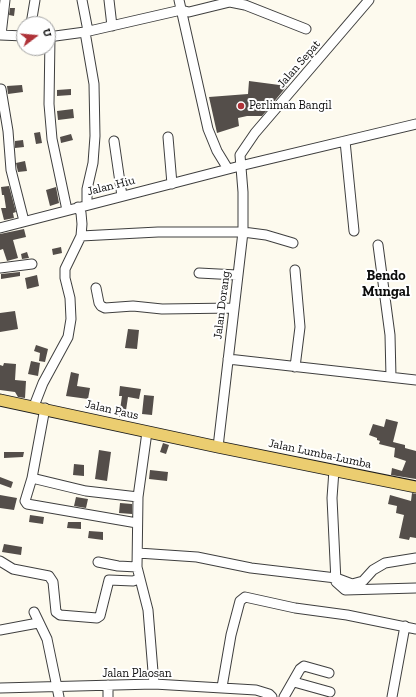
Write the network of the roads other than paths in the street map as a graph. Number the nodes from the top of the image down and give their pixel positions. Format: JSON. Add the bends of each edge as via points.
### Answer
{"nodes":[{"id":1,"x":5,"y":0,"type":"edge"},
{"id":2,"x":35,"y":0,"type":"edge"},
{"id":3,"x":82,"y":0,"type":"edge"},
{"id":4,"x":109,"y":0,"type":"edge"},
{"id":5,"x":179,"y":0,"type":"edge"},
{"id":6,"x":369,"y":0,"type":"edge"},
{"id":7,"x":181,"y":10,"type":"junction"},
{"id":8,"x":32,"y":16,"type":"edge"},
{"id":9,"x":112,"y":26,"type":"junction"},
{"id":10,"x":306,"y":29,"type":"dead end"},
{"id":11,"x":86,"y":32,"type":"junction"},
{"id":12,"x":1,"y":35,"type":"edge"},
{"id":13,"x":16,"y":36,"type":"edge"},
{"id":14,"x":56,"y":36,"type":"edge"},
{"id":15,"x":49,"y":56,"type":"edge"},
{"id":16,"x":1,"y":89,"type":"dead end"},
{"id":17,"x":416,"y":124,"type":"edge"},
{"id":18,"x":168,"y":137,"type":"dead end"},
{"id":19,"x":114,"y":141,"type":"dead end"},
{"id":20,"x":345,"y":141,"type":"junction"},
{"id":21,"x":244,"y":165,"type":"junction"},
{"id":22,"x":228,"y":170,"type":"junction"},
{"id":23,"x":172,"y":184,"type":"junction"},
{"id":24,"x":122,"y":196,"type":"junction"},
{"id":25,"x":87,"y":204,"type":"junction"},
{"id":26,"x":78,"y":207,"type":"junction"},
{"id":27,"x":67,"y":210,"type":"junction"},
{"id":28,"x":24,"y":221,"type":"junction"},
{"id":29,"x":0,"y":223,"type":"edge"},
{"id":30,"x":0,"y":228,"type":"edge"},
{"id":31,"x":354,"y":231,"type":"dead end"},
{"id":32,"x":242,"y":232,"type":"junction"},
{"id":33,"x":81,"y":236,"type":"junction"},
{"id":34,"x":293,"y":243,"type":"dead end"},
{"id":35,"x":378,"y":245,"type":"dead end"},
{"id":36,"x":32,"y":264,"type":"dead end"},
{"id":37,"x":0,"y":268,"type":"edge"},
{"id":38,"x":295,"y":270,"type":"dead end"},
{"id":39,"x":199,"y":273,"type":"dead end"},
{"id":40,"x":238,"y":275,"type":"junction"},
{"id":41,"x":96,"y":288,"type":"dead end"},
{"id":42,"x":234,"y":308,"type":"junction"},
{"id":43,"x":228,"y":359,"type":"junction"},
{"id":44,"x":295,"y":367,"type":"junction"},
{"id":45,"x":391,"y":377,"type":"junction"},
{"id":46,"x":416,"y":380,"type":"edge"},
{"id":47,"x":0,"y":400,"type":"edge"},
{"id":48,"x":34,"y":406,"type":"junction"},
{"id":49,"x":46,"y":408,"type":"junction"},
{"id":50,"x":147,"y":432,"type":"junction"},
{"id":51,"x":218,"y":448,"type":"junction"},
{"id":52,"x":334,"y":470,"type":"junction"},
{"id":53,"x":32,"y":478,"type":"junction"},
{"id":54,"x":416,"y":488,"type":"edge"},
{"id":55,"x":138,"y":497,"type":"junction"},
{"id":56,"x":137,"y":524,"type":"junction"},
{"id":57,"x":138,"y":553,"type":"junction"},
{"id":58,"x":416,"y":558,"type":"edge"},
{"id":59,"x":0,"y":561,"type":"edge"},
{"id":60,"x":98,"y":562,"type":"dead end"},
{"id":61,"x":137,"y":567,"type":"junction"},
{"id":62,"x":336,"y":578,"type":"junction"},
{"id":63,"x":139,"y":579,"type":"junction"},
{"id":64,"x":416,"y":588,"type":"edge"},
{"id":65,"x":34,"y":612,"type":"dead end"},
{"id":66,"x":38,"y":623,"type":"junction"},
{"id":67,"x":405,"y":626,"type":"junction"},
{"id":68,"x":416,"y":629,"type":"edge"},
{"id":69,"x":0,"y":630,"type":"edge"},
{"id":70,"x":329,"y":673,"type":"dead end"},
{"id":71,"x":294,"y":682,"type":"junction"},
{"id":72,"x":154,"y":684,"type":"junction"},
{"id":73,"x":108,"y":685,"type":"junction"},
{"id":74,"x":58,"y":686,"type":"junction"},
{"id":75,"x":0,"y":688,"type":"edge"},
{"id":76,"x":217,"y":691,"type":"edge"},
{"id":77,"x":330,"y":692,"type":"dead end"},
{"id":78,"x":254,"y":693,"type":"edge"},
{"id":79,"x":59,"y":697,"type":"edge"},
{"id":80,"x":108,"y":697,"type":"edge"},
{"id":81,"x":272,"y":697,"type":"edge"},
{"id":82,"x":284,"y":697,"type":"edge"},
{"id":83,"x":392,"y":697,"type":"edge"}],
"edges":[{"from":1,"to":12,"type":"street"},
{"from":2,"to":8,"type":"street"},
{"from":3,"to":11,"type":"street"},
{"from":4,"to":9,"type":"street"},
{"from":5,"to":7,"type":"street"},
{"from":6,"to":21,"type":"street","name":"Jalan Sepat","via":[[255,133],[240,155]]},
{"from":7,"to":9,"type":"street"},
{"from":7,"to":10,"type":"street","via":[[188,12],[230,2],[245,5]]},
{"from":7,"to":22,"type":"street","via":[[208,128]]},
{"from":9,"to":11,"type":"street"},
{"from":11,"to":14,"type":"street"},
{"from":11,"to":25,"type":"street","via":[[94,84],[95,136]]},
{"from":12,"to":13,"type":"street"},
{"from":15,"to":27,"type":"street","via":[[52,139]]},
{"from":16,"to":28,"type":"street","via":[[11,170]]},
{"from":17,"to":20,"type":"street","name":"Jalan Hiu"},
{"from":18,"to":23,"type":"street"},
{"from":19,"to":24,"type":"street"},
{"from":20,"to":21,"type":"street","name":"Jalan Hiu"},
{"from":20,"to":31,"type":"street"},
{"from":21,"to":22,"type":"street","name":"Jalan Hiu"},
{"from":21,"to":32,"type":"street","name":"Jalan Dorang"},
{"from":22,"to":23,"type":"street","name":"Jalan Hiu"},
{"from":23,"to":24,"type":"street","name":"Jalan Hiu"},
{"from":24,"to":25,"type":"street","name":"Jalan Hiu"},
{"from":25,"to":26,"type":"street","name":"Jalan Hiu"},
{"from":26,"to":27,"type":"street","name":"Jalan Hiu"},
{"from":26,"to":33,"type":"street","via":[[81,213]]},
{"from":27,"to":28,"type":"street","name":"Jalan Hiu"},
{"from":28,"to":30,"type":"street","name":"Jalan Hiu"},
{"from":29,"to":30,"type":"street"},
{"from":32,"to":33,"type":"street","via":[[158,232]]},
{"from":32,"to":34,"type":"street","via":[[266,235]]},
{"from":32,"to":40,"type":"street","name":"Jalan Dorang"},
{"from":33,"to":48,"type":"street","via":[[65,269],[64,278],[70,305],[68,337],[43,383]]},
{"from":35,"to":45,"type":"street","via":[[390,335]]},
{"from":36,"to":37,"type":"street"},
{"from":38,"to":44,"type":"street","via":[[300,327]]},
{"from":39,"to":40,"type":"street"},
{"from":40,"to":42,"type":"street","name":"Jalan Dorang"},
{"from":41,"to":42,"type":"street","via":[[99,303],[105,308]]},
{"from":42,"to":43,"type":"street","name":"Jalan Dorang"},
{"from":43,"to":44,"type":"street"},
{"from":43,"to":51,"type":"street","name":"Jalan Dorang"},
{"from":44,"to":45,"type":"street"},
{"from":45,"to":46,"type":"street"},
{"from":47,"to":48,"type":"main road","name":"Jalan Paus"},
{"from":48,"to":49,"type":"main road","name":"Jalan Paus"},
{"from":49,"to":50,"type":"main road","name":"Jalan Paus"},
{"from":49,"to":53,"type":"street"},
{"from":50,"to":51,"type":"main road","name":"Jalan Paus"},
{"from":50,"to":55,"type":"street"},
{"from":51,"to":52,"type":"main road","name":"Jalan Lumba-Lumba"},
{"from":52,"to":54,"type":"main road","name":"Jalan Lumba-Lumba"},
{"from":52,"to":62,"type":"street","via":[[332,498]]},
{"from":53,"to":55,"type":"street","via":[[86,491]]},
{"from":53,"to":56,"type":"street","via":[[24,498],[27,504]]},
{"from":55,"to":56,"type":"street"},
{"from":56,"to":57,"type":"street"},
{"from":57,"to":61,"type":"street"},
{"from":57,"to":62,"type":"street","via":[[197,557],[251,568]]},
{"from":58,"to":62,"type":"street","via":[[379,566],[358,584],[346,583]]},
{"from":59,"to":63,"type":"street","via":[[14,568],[51,577],[56,612],[60,615],[97,618],[100,616],[109,580]]},
{"from":60,"to":61,"type":"street"},
{"from":61,"to":63,"type":"street"},
{"from":62,"to":64,"type":"street","via":[[338,585],[344,590]]},
{"from":63,"to":72,"type":"street","via":[[148,610]]},
{"from":65,"to":66,"type":"street"},
{"from":66,"to":69,"type":"street"},
{"from":66,"to":74,"type":"street","via":[[47,639]]},
{"from":67,"to":68,"type":"street"},
{"from":67,"to":76,"type":"street","via":[[242,598]]},
{"from":67,"to":83,"type":"street"},
{"from":70,"to":71,"type":"street","via":[[304,666]]},
{"from":71,"to":77,"type":"street"},
{"from":71,"to":82,"type":"street"},
{"from":72,"to":73,"type":"street","name":"Jalan Plaosan"},
{"from":72,"to":76,"type":"street","name":"Jalan Plaosan"},
{"from":73,"to":74,"type":"street","name":"Jalan Plaosan"},
{"from":73,"to":80,"type":"street"},
{"from":74,"to":75,"type":"street","name":"Jalan Plaosan"},
{"from":74,"to":79,"type":"street"},
{"from":76,"to":78,"type":"street","name":"Jalan Plaosan"},
{"from":78,"to":81,"type":"street","name":"Jalan Plaosan","via":[[269,694]]}]}
